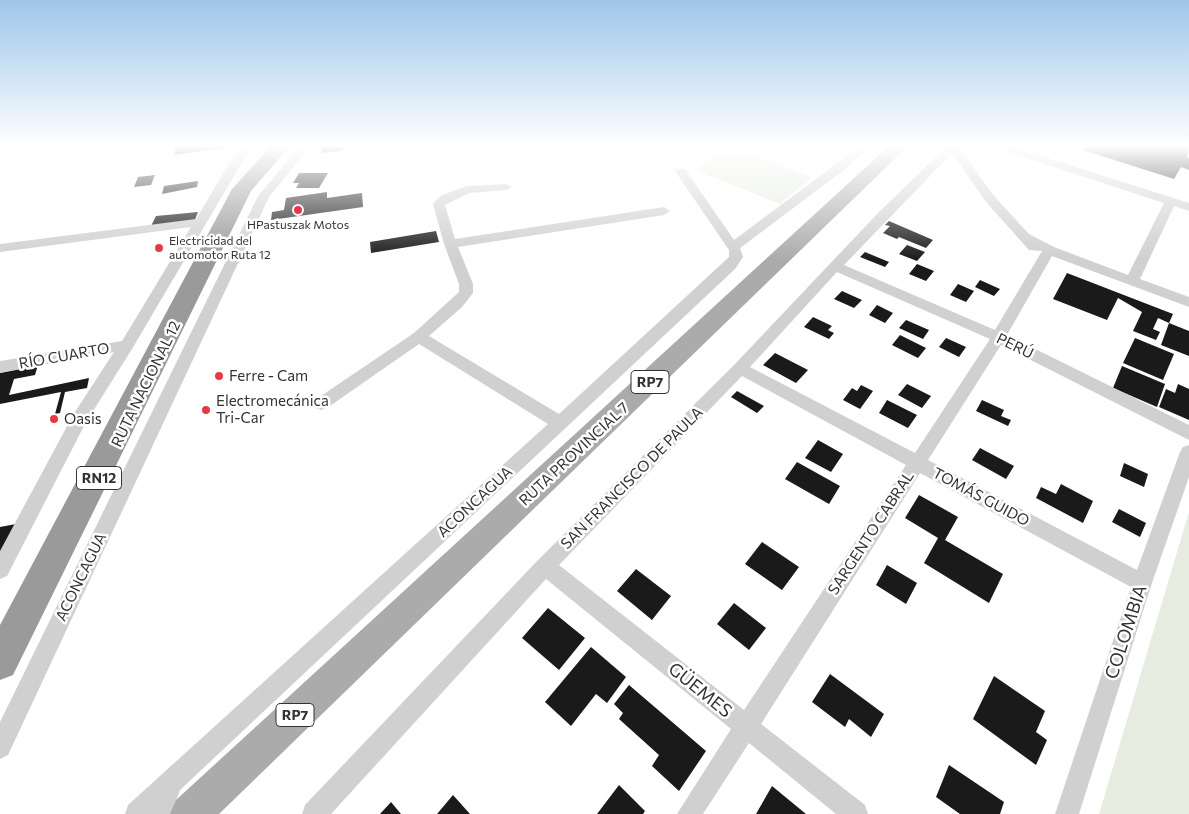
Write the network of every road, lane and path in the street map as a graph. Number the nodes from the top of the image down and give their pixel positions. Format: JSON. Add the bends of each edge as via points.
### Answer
{"nodes":[{"id":1,"x":223,"y":184,"type":"edge"},
{"id":2,"x":247,"y":184,"type":"edge"},
{"id":3,"x":274,"y":184,"type":"edge"},
{"id":4,"x":690,"y":184,"type":"edge"},
{"id":5,"x":818,"y":184,"type":"edge"},
{"id":6,"x":859,"y":184,"type":"edge"},
{"id":7,"x":914,"y":184,"type":"edge"},
{"id":8,"x":980,"y":184,"type":"edge"},
{"id":9,"x":1115,"y":184,"type":"edge"},
{"id":10,"x":506,"y":187,"type":"dead end"},
{"id":11,"x":1170,"y":202,"type":"junction"},
{"id":12,"x":1189,"y":207,"type":"edge"},
{"id":13,"x":664,"y":211,"type":"dead end"},
{"id":14,"x":200,"y":222,"type":"junction"},
{"id":15,"x":1029,"y":238,"type":"junction"},
{"id":16,"x":450,"y":244,"type":"junction"},
{"id":17,"x":733,"y":247,"type":"junction"},
{"id":18,"x":0,"y":248,"type":"edge"},
{"id":19,"x":1049,"y":250,"type":"junction"},
{"id":20,"x":837,"y":267,"type":"junction"},
{"id":21,"x":1033,"y":274,"type":"junction"},
{"id":22,"x":195,"y":277,"type":"junction"},
{"id":23,"x":1132,"y":281,"type":"junction"},
{"id":24,"x":1189,"y":302,"type":"edge"},
{"id":25,"x":419,"y":337,"type":"junction"},
{"id":26,"x":998,"y":337,"type":"junction"},
{"id":27,"x":128,"y":345,"type":"junction"},
{"id":28,"x":0,"y":367,"type":"edge"},
{"id":29,"x":740,"y":368,"type":"junction"},
{"id":30,"x":321,"y":404,"type":"dead end"},
{"id":31,"x":560,"y":423,"type":"junction"},
{"id":32,"x":1189,"y":433,"type":"edge"},
{"id":33,"x":1189,"y":452,"type":"edge"},
{"id":34,"x":916,"y":463,"type":"junction"},
{"id":35,"x":545,"y":566,"type":"junction"},
{"id":36,"x":0,"y":570,"type":"edge"},
{"id":37,"x":1142,"y":583,"type":"junction"},
{"id":38,"x":401,"y":617,"type":"junction"},
{"id":39,"x":0,"y":662,"type":"edge"},
{"id":40,"x":0,"y":678,"type":"edge"},
{"id":41,"x":747,"y":727,"type":"junction"},
{"id":42,"x":0,"y":748,"type":"edge"},
{"id":43,"x":171,"y":783,"type":"junction"},
{"id":44,"x":137,"y":814,"type":"edge"},
{"id":45,"x":159,"y":814,"type":"edge"},
{"id":46,"x":190,"y":814,"type":"edge"},
{"id":47,"x":205,"y":814,"type":"edge"},
{"id":48,"x":314,"y":814,"type":"edge"},
{"id":49,"x":689,"y":814,"type":"edge"},
{"id":50,"x":856,"y":814,"type":"edge"},
{"id":51,"x":1067,"y":814,"type":"edge"}],
"edges":[{"from":1,"to":14,"type":"street"},
{"from":2,"to":22,"type":"highway","name":"RUTA NACIONAL 12","number":"RN12"},
{"from":3,"to":42,"type":"street","name":"ACONCAGUA","via":[[264,196]]},
{"from":4,"to":17,"type":"street"},
{"from":5,"to":17,"type":"street"},
{"from":6,"to":38,"type":"main road","name":"RUTA PROVINCIAL 7","number":"RP7"},
{"from":7,"to":20,"type":"street","name":"SAN FRANCISCO DE PAULA"},
{"from":8,"to":15,"type":"street"},
{"from":9,"to":11,"type":"street"},
{"from":10,"to":16,"type":"street","via":[[467,190],[439,204]]},
{"from":11,"to":12,"type":"street"},
{"from":11,"to":23,"type":"street"},
{"from":13,"to":16,"type":"street"},
{"from":14,"to":18,"type":"street"},
{"from":14,"to":27,"type":"street"},
{"from":15,"to":19,"type":"street"},
{"from":15,"to":21,"type":"street","via":[[1035,254]]},
{"from":16,"to":25,"type":"street","via":[[466,284],[466,293]]},
{"from":17,"to":31,"type":"street","name":"ACONCAGUA","via":[[736,257],[730,266]]},
{"from":19,"to":21,"type":"street","name":"SARGENTO CABRAL"},
{"from":19,"to":23,"type":"street"},
{"from":20,"to":26,"type":"street","name":"PERÚ"},
{"from":20,"to":29,"type":"street","name":"SAN FRANCISCO DE PAULA"},
{"from":21,"to":26,"type":"street","name":"SARGENTO CABRAL"},
{"from":22,"to":39,"type":"highway","name":"RUTA NACIONAL 12","number":"RN12"},
{"from":22,"to":40,"type":"highway","name":"RUTA NACIONAL 12","number":"RN12","via":[[194,288]]},
{"from":23,"to":24,"type":"street"},
{"from":25,"to":30,"type":"street"},
{"from":25,"to":31,"type":"street"},
{"from":26,"to":32,"type":"street","name":"PERÚ"},
{"from":26,"to":34,"type":"street","name":"SARGENTO CABRAL"},
{"from":27,"to":28,"type":"street","name":"RÍO CUARTO"},
{"from":27,"to":36,"type":"street","via":[[79,420]]},
{"from":29,"to":34,"type":"street","name":"TOMÁS GUIDO"},
{"from":29,"to":35,"type":"street","name":"SAN FRANCISCO DE PAULA"},
{"from":31,"to":43,"type":"street","name":"ACONCAGUA"},
{"from":33,"to":37,"type":"street","name":"COLOMBIA"},
{"from":34,"to":37,"type":"street","name":"TOMÁS GUIDO"},
{"from":34,"to":41,"type":"street","name":"SARGENTO CABRAL"},
{"from":35,"to":41,"type":"street","name":"GÜEMES"},
{"from":35,"to":48,"type":"street","name":"SAN FRANCISCO DE PAULA"},
{"from":37,"to":51,"type":"street","name":"COLOMBIA"},
{"from":38,"to":46,"type":"main road","name":"RUTA PROVINCIAL 7","number":"RP7"},
{"from":38,"to":47,"type":"main road","name":"RUTA PROVINCIAL 7","number":"RP7","via":[[355,670]]},
{"from":41,"to":49,"type":"street","name":"SARGENTO CABRAL"},
{"from":41,"to":50,"type":"street","name":"GÜEMES"},
{"from":43,"to":44,"type":"street","name":"ACONCAGUA"},
{"from":43,"to":45,"type":"street"}]}
